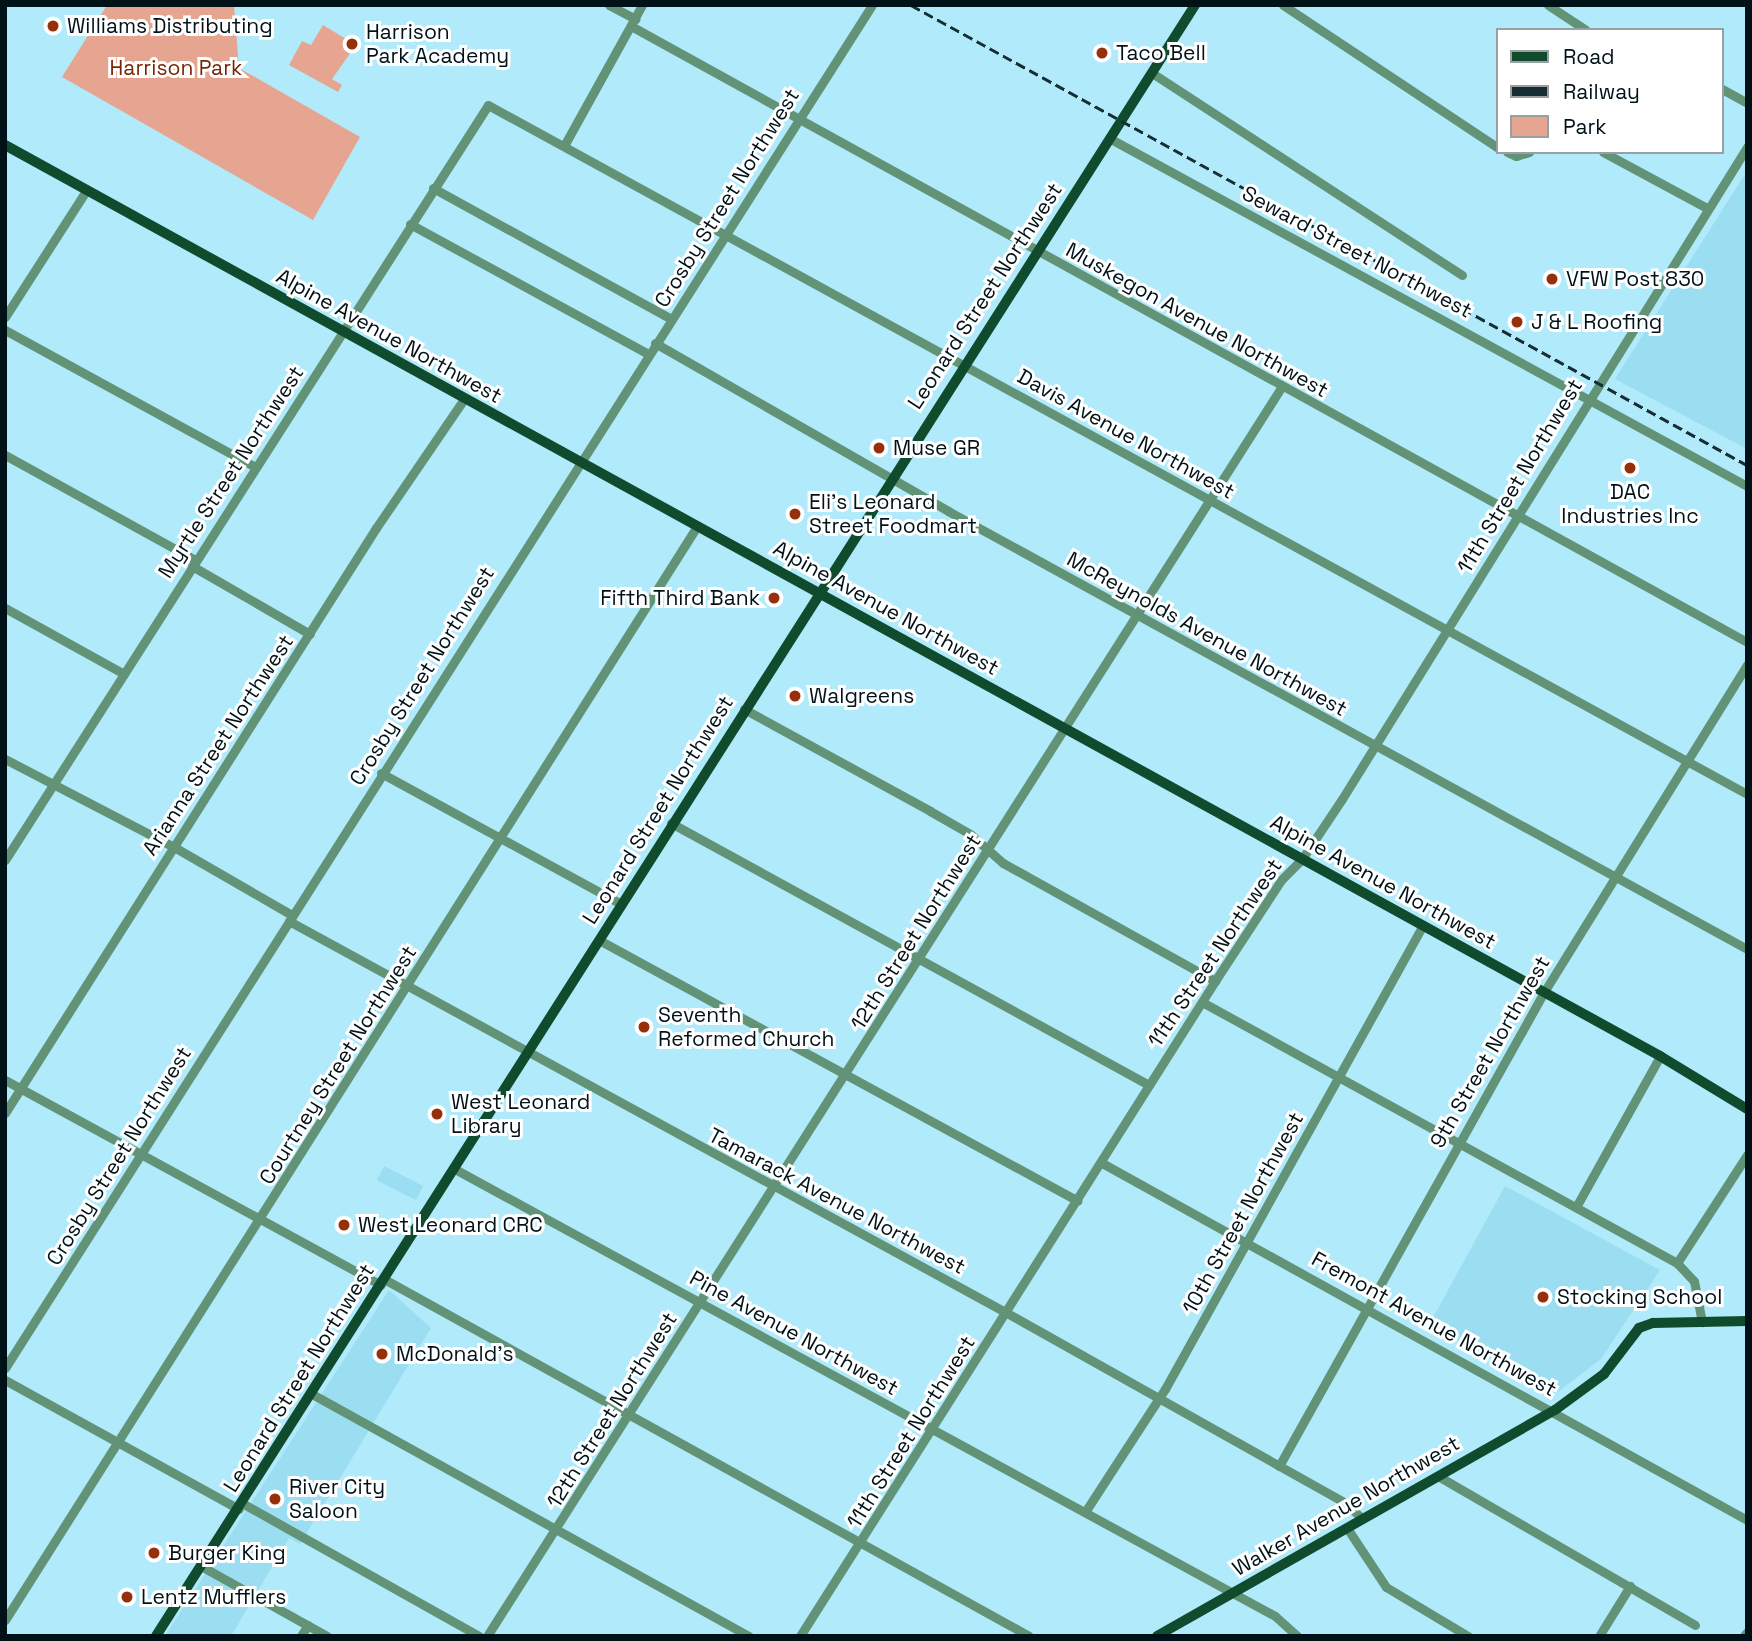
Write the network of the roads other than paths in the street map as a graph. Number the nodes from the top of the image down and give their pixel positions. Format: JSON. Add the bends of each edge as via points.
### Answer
{"nodes":[{"id":1,"x":609,"y":5,"type":"edge"},
{"id":2,"x":642,"y":5,"type":"edge"},
{"id":3,"x":872,"y":5,"type":"edge"},
{"id":4,"x":1283,"y":5,"type":"edge"},
{"id":5,"x":1548,"y":5,"type":"edge"},
{"id":6,"x":1193,"y":6,"type":"edge"},
{"id":7,"x":633,"y":23,"type":"junction"},
{"id":8,"x":1583,"y":28,"type":"edge"},
{"id":9,"x":1152,"y":73,"type":"junction"},
{"id":10,"x":1724,"y":90,"type":"edge"},
{"id":11,"x":1747,"y":103,"type":"edge"},
{"id":12,"x":488,"y":105,"type":"joint"},
{"id":13,"x":797,"y":120,"type":"junction"},
{"id":14,"x":1109,"y":138,"type":"junction"},
{"id":15,"x":565,"y":144,"type":"junction"},
{"id":16,"x":5,"y":145,"type":"edge"},
{"id":17,"x":1496,"y":147,"type":"edge"},
{"id":18,"x":1747,"y":147,"type":"edge"},
{"id":19,"x":1607,"y":154,"type":"edge"},
{"id":20,"x":433,"y":188,"type":"junction"},
{"id":21,"x":86,"y":191,"type":"junction"},
{"id":22,"x":1707,"y":208,"type":"junction"},
{"id":23,"x":410,"y":224,"type":"junction"},
{"id":24,"x":727,"y":234,"type":"junction"},
{"id":25,"x":1036,"y":253,"type":"junction"},
{"id":26,"x":1462,"y":275,"type":"dead end"},
{"id":27,"x":5,"y":317,"type":"edge"},
{"id":28,"x":671,"y":319,"type":"junction"},
{"id":29,"x":5,"y":330,"type":"edge"},
{"id":30,"x":342,"y":331,"type":"junction"},
{"id":31,"x":655,"y":343,"type":"junction"},
{"id":32,"x":648,"y":354,"type":"junction"},
{"id":33,"x":964,"y":365,"type":"junction"},
{"id":34,"x":1282,"y":386,"type":"junction"},
{"id":35,"x":1588,"y":396,"type":"junction"},
{"id":36,"x":464,"y":399,"type":"junction"},
{"id":37,"x":5,"y":455,"type":"edge"},
{"id":38,"x":580,"y":462,"type":"junction"},
{"id":39,"x":255,"y":467,"type":"junction"},
{"id":40,"x":890,"y":478,"type":"junction"},
{"id":41,"x":1747,"y":486,"type":"edge"},
{"id":42,"x":1211,"y":500,"type":"junction"},
{"id":43,"x":1518,"y":516,"type":"junction"},
{"id":44,"x":697,"y":526,"type":"junction"},
{"id":45,"x":193,"y":563,"type":"junction"},
{"id":46,"x":818,"y":592,"type":"junction"},
{"id":47,"x":5,"y":608,"type":"edge"},
{"id":48,"x":1137,"y":615,"type":"junction"},
{"id":49,"x":1447,"y":630,"type":"junction"},
{"id":50,"x":310,"y":634,"type":"junction"},
{"id":51,"x":1747,"y":642,"type":"edge"},
{"id":52,"x":1747,"y":664,"type":"edge"},
{"id":53,"x":124,"y":674,"type":"junction"},
{"id":54,"x":744,"y":709,"type":"junction"},
{"id":55,"x":1065,"y":729,"type":"junction"},
{"id":56,"x":1375,"y":746,"type":"junction"},
{"id":57,"x":5,"y":759,"type":"edge"},
{"id":58,"x":1687,"y":761,"type":"junction"},
{"id":59,"x":382,"y":773,"type":"junction"},
{"id":60,"x":53,"y":784,"type":"junction"},
{"id":61,"x":1747,"y":794,"type":"edge"},
{"id":62,"x":671,"y":823,"type":"junction"},
{"id":63,"x":502,"y":838,"type":"junction"},
{"id":64,"x":174,"y":846,"type":"junction"},
{"id":65,"x":989,"y":849,"type":"junction"},
{"id":66,"x":1302,"y":859,"type":"junction"},
{"id":67,"x":5,"y":860,"type":"edge"},
{"id":68,"x":1615,"y":876,"type":"junction"},
{"id":69,"x":621,"y":904,"type":"junction"},
{"id":70,"x":291,"y":918,"type":"junction"},
{"id":71,"x":1423,"y":925,"type":"junction"},
{"id":72,"x":599,"y":940,"type":"junction"},
{"id":73,"x":1747,"y":949,"type":"edge"},
{"id":74,"x":920,"y":960,"type":"junction"},
{"id":75,"x":1215,"y":981,"type":"junction"},
{"id":76,"x":408,"y":988,"type":"junction"},
{"id":77,"x":1544,"y":992,"type":"junction"},
{"id":78,"x":1202,"y":1002,"type":"junction"},
{"id":79,"x":526,"y":1054,"type":"junction"},
{"id":80,"x":1660,"y":1056,"type":"junction"},
{"id":81,"x":845,"y":1076,"type":"junction"},
{"id":82,"x":1338,"y":1078,"type":"junction"},
{"id":83,"x":5,"y":1080,"type":"edge"},
{"id":84,"x":1149,"y":1085,"type":"junction"},
{"id":85,"x":21,"y":1088,"type":"junction"},
{"id":86,"x":1747,"y":1110,"type":"edge"},
{"id":87,"x":5,"y":1113,"type":"edge"},
{"id":88,"x":1458,"y":1143,"type":"junction"},
{"id":89,"x":142,"y":1154,"type":"junction"},
{"id":90,"x":1747,"y":1155,"type":"edge"},
{"id":91,"x":1102,"y":1163,"type":"junction"},
{"id":92,"x":453,"y":1168,"type":"junction"},
{"id":93,"x":774,"y":1188,"type":"junction"},
{"id":94,"x":1078,"y":1201,"type":"junction"},
{"id":95,"x":1576,"y":1207,"type":"junction"},
{"id":96,"x":261,"y":1219,"type":"junction"},
{"id":97,"x":1248,"y":1243,"type":"junction"},
{"id":98,"x":1677,"y":1263,"type":"junction"},
{"id":99,"x":382,"y":1282,"type":"junction"},
{"id":100,"x":701,"y":1301,"type":"junction"},
{"id":101,"x":1367,"y":1307,"type":"junction"},
{"id":102,"x":1007,"y":1313,"type":"junction"},
{"id":103,"x":1747,"y":1321,"type":"edge"},
{"id":104,"x":1702,"y":1322,"type":"junction"},
{"id":105,"x":5,"y":1368,"type":"edge"},
{"id":106,"x":5,"y":1380,"type":"edge"},
{"id":107,"x":312,"y":1394,"type":"junction"},
{"id":108,"x":1160,"y":1399,"type":"junction"},
{"id":109,"x":1555,"y":1410,"type":"junction"},
{"id":110,"x":631,"y":1415,"type":"junction"},
{"id":111,"x":932,"y":1429,"type":"junction"},
{"id":112,"x":119,"y":1443,"type":"junction"},
{"id":113,"x":1279,"y":1465,"type":"junction"},
{"id":114,"x":1438,"y":1476,"type":"junction"},
{"id":115,"x":241,"y":1506,"type":"junction"},
{"id":116,"x":1085,"y":1512,"type":"junction"},
{"id":117,"x":1363,"y":1519,"type":"junction"},
{"id":118,"x":1747,"y":1520,"type":"edge"},
{"id":119,"x":1347,"y":1528,"type":"junction"},
{"id":120,"x":557,"y":1529,"type":"junction"},
{"id":121,"x":861,"y":1543,"type":"junction"},
{"id":122,"x":201,"y":1566,"type":"junction"},
{"id":123,"x":1630,"y":1586,"type":"junction"},
{"id":124,"x":1232,"y":1593,"type":"junction"},
{"id":125,"x":5,"y":1620,"type":"edge"},
{"id":126,"x":308,"y":1625,"type":"junction"},
{"id":127,"x":1695,"y":1625,"type":"dead end"},
{"id":128,"x":156,"y":1636,"type":"edge"},
{"id":129,"x":301,"y":1636,"type":"edge"},
{"id":130,"x":327,"y":1636,"type":"edge"},
{"id":131,"x":479,"y":1636,"type":"edge"},
{"id":132,"x":487,"y":1636,"type":"edge"},
{"id":133,"x":749,"y":1636,"type":"edge"},
{"id":134,"x":800,"y":1636,"type":"edge"},
{"id":135,"x":1029,"y":1636,"type":"edge"},
{"id":136,"x":1157,"y":1636,"type":"edge"},
{"id":137,"x":1297,"y":1636,"type":"edge"},
{"id":138,"x":1468,"y":1636,"type":"edge"},
{"id":139,"x":1599,"y":1636,"type":"edge"}],
"edges":[{"from":1,"to":7,"type":"street","name":"Muskegon Avenue Northwest"},
{"from":2,"to":7,"type":"street"},
{"from":3,"to":13,"type":"street","name":"Crosby Street Northwest"},
{"from":4,"to":17,"type":"street"},
{"from":5,"to":8,"type":"street"},
{"from":6,"to":9,"type":"main road","name":"Leonard Street Northwest"},
{"from":7,"to":13,"type":"street","name":"Muskegon Avenue Northwest"},
{"from":7,"to":15,"type":"street"},
{"from":9,"to":14,"type":"main road","name":"Leonard Street Northwest"},
{"from":9,"to":26,"type":"street"},
{"from":10,"to":11,"type":"street"},
{"from":12,"to":15,"type":"street","name":"Davis Avenue Northwest"},
{"from":12,"to":20,"type":"street","name":"Myrtle Street Northwest"},
{"from":13,"to":24,"type":"street","name":"Crosby Street Northwest"},
{"from":13,"to":25,"type":"street","name":"Muskegon Avenue Northwest"},
{"from":14,"to":25,"type":"main road","name":"Leonard Street Northwest"},
{"from":14,"to":35,"type":"street","name":"Seward Street Northwest"},
{"from":15,"to":24,"type":"street","name":"Davis Avenue Northwest"},
{"from":16,"to":21,"type":"main road","name":"Alpine Avenue Northwest"},
{"from":18,"to":22,"type":"street","name":"11th Street Northwest"},
{"from":19,"to":22,"type":"street"},
{"from":20,"to":23,"type":"street","name":"Myrtle Street Northwest"},
{"from":20,"to":28,"type":"street"},
{"from":21,"to":27,"type":"street"},
{"from":21,"to":30,"type":"main road","name":"Alpine Avenue Northwest"},
{"from":22,"to":35,"type":"street","name":"11th Street Northwest"},
{"from":23,"to":30,"type":"street","name":"Myrtle Street Northwest"},
{"from":23,"to":32,"type":"street"},
{"from":24,"to":28,"type":"street","name":"Crosby Street Northwest"},
{"from":24,"to":33,"type":"street","name":"Davis Avenue Northwest"},
{"from":25,"to":33,"type":"main road","name":"Leonard Street Northwest"},
{"from":25,"to":34,"type":"street","name":"Muskegon Avenue Northwest"},
{"from":28,"to":31,"type":"street","name":"Crosby Street Northwest"},
{"from":29,"to":39,"type":"street"},
{"from":30,"to":36,"type":"main road","name":"Alpine Avenue Northwest"},
{"from":30,"to":39,"type":"street","name":"Myrtle Street Northwest"},
{"from":31,"to":32,"type":"street","name":"Crosby Street Northwest"},
{"from":31,"to":40,"type":"street","name":"McReynolds Avenue Northwest"},
{"from":32,"to":38,"type":"street","name":"Crosby Street Northwest"},
{"from":33,"to":40,"type":"main road","name":"Leonard Street Northwest"},
{"from":33,"to":42,"type":"street","name":"Davis Avenue Northwest"},
{"from":34,"to":42,"type":"street","name":"12th Street Northwest"},
{"from":34,"to":43,"type":"street","name":"Muskegon Avenue Northwest"},
{"from":35,"to":41,"type":"street","name":"Seward Street Northwest"},
{"from":35,"to":43,"type":"street","name":"11th Street Northwest"},
{"from":36,"to":38,"type":"main road","name":"Alpine Avenue Northwest"},
{"from":36,"to":50,"type":"street","name":"Arianna Street Northwest"},
{"from":37,"to":45,"type":"street"},
{"from":38,"to":44,"type":"main road","name":"Alpine Avenue Northwest"},
{"from":38,"to":59,"type":"street","name":"Crosby Street Northwest"},
{"from":39,"to":45,"type":"street","name":"Myrtle Street Northwest"},
{"from":40,"to":46,"type":"main road","name":"Leonard Street Northwest"},
{"from":40,"to":48,"type":"street","name":"McReynolds Avenue Northwest"},
{"from":42,"to":48,"type":"street","name":"12th Street Northwest"},
{"from":42,"to":49,"type":"street","name":"Davis Avenue Northwest"},
{"from":43,"to":49,"type":"street","name":"11th Street Northwest"},
{"from":43,"to":51,"type":"street","name":"Muskegon Avenue Northwest"},
{"from":44,"to":46,"type":"main road","name":"Alpine Avenue Northwest"},
{"from":44,"to":63,"type":"street","name":"Courtney Street Northwest"},
{"from":45,"to":50,"type":"street"},
{"from":45,"to":53,"type":"street","name":"Myrtle Street Northwest"},
{"from":46,"to":54,"type":"main road","name":"Leonard Street Northwest"},
{"from":46,"to":55,"type":"main road","name":"Alpine Avenue Northwest"},
{"from":47,"to":53,"type":"street"},
{"from":48,"to":55,"type":"street","name":"12th Street Northwest"},
{"from":48,"to":56,"type":"street","name":"McReynolds Avenue Northwest"},
{"from":49,"to":56,"type":"street","name":"11th Street Northwest"},
{"from":49,"to":58,"type":"street","name":"Davis Avenue Northwest"},
{"from":50,"to":64,"type":"street","name":"Arianna Street Northwest"},
{"from":52,"to":58,"type":"street","name":"9th Street Northwest"},
{"from":53,"to":60,"type":"street","name":"Myrtle Street Northwest"},
{"from":54,"to":62,"type":"main road","name":"Leonard Street Northwest"},
{"from":54,"to":65,"type":"street","via":[[930,811]]},
{"from":55,"to":65,"type":"street","name":"12th Street Northwest"},
{"from":55,"to":66,"type":"main road","name":"Alpine Avenue Northwest"},
{"from":56,"to":66,"type":"street","name":"11th Street Northwest"},
{"from":56,"to":68,"type":"street","name":"McReynolds Avenue Northwest"},
{"from":57,"to":60,"type":"street","name":"Tamarack Avenue Northwest"},
{"from":58,"to":61,"type":"street","name":"Davis Avenue Northwest"},
{"from":58,"to":68,"type":"street","name":"9th Street Northwest"},
{"from":59,"to":63,"type":"street"},
{"from":59,"to":70,"type":"street","name":"Crosby Street Northwest"},
{"from":60,"to":64,"type":"street","name":"Tamarack Avenue Northwest"},
{"from":60,"to":67,"type":"street","name":"Myrtle Street Northwest"},
{"from":62,"to":69,"type":"main road","name":"Leonard Street Northwest"},
{"from":62,"to":74,"type":"street"},
{"from":63,"to":69,"type":"street"},
{"from":63,"to":76,"type":"street","name":"Courtney Street Northwest"},
{"from":64,"to":70,"type":"street","name":"Tamarack Avenue Northwest"},
{"from":64,"to":85,"type":"street","name":"Arianna Street Northwest"},
{"from":65,"to":74,"type":"street","name":"12th Street Northwest"},
{"from":65,"to":75,"type":"street","via":[[1003,863]]},
{"from":66,"to":71,"type":"main road","name":"Alpine Avenue Northwest"},
{"from":66,"to":75,"type":"street","name":"11th Street Northwest","via":[[1281,880]]},
{"from":68,"to":73,"type":"street","name":"McReynolds Avenue Northwest"},
{"from":68,"to":77,"type":"street","name":"9th Street Northwest"},
{"from":69,"to":72,"type":"main road","name":"Leonard Street Northwest"},
{"from":70,"to":76,"type":"street","name":"Tamarack Avenue Northwest"},
{"from":70,"to":89,"type":"street","name":"Crosby Street Northwest"},
{"from":71,"to":77,"type":"main road","name":"Alpine Avenue Northwest"},
{"from":71,"to":82,"type":"street","name":"10th Street Northwest"},
{"from":72,"to":79,"type":"main road","name":"Leonard Street Northwest"},
{"from":72,"to":81,"type":"street"},
{"from":74,"to":81,"type":"street","name":"12th Street Northwest"},
{"from":74,"to":84,"type":"street"},
{"from":75,"to":78,"type":"street","name":"11th Street Northwest"},
{"from":76,"to":79,"type":"street","name":"Tamarack Avenue Northwest"},
{"from":76,"to":96,"type":"street","name":"Courtney Street Northwest"},
{"from":77,"to":80,"type":"main road","name":"Alpine Avenue Northwest"},
{"from":77,"to":88,"type":"street","name":"9th Street Northwest"},
{"from":78,"to":82,"type":"street"},
{"from":78,"to":84,"type":"street","name":"11th Street Northwest"},
{"from":79,"to":92,"type":"main road","name":"Leonard Street Northwest"},
{"from":79,"to":93,"type":"street","name":"Tamarack Avenue Northwest"},
{"from":80,"to":86,"type":"main road","name":"Alpine Avenue Northwest"},
{"from":80,"to":95,"type":"street"},
{"from":81,"to":93,"type":"street","name":"12th Street Northwest"},
{"from":81,"to":94,"type":"street"},
{"from":82,"to":88,"type":"street"},
{"from":82,"to":97,"type":"street","name":"10th Street Northwest"},
{"from":83,"to":85,"type":"street"},
{"from":84,"to":91,"type":"street","name":"11th Street Northwest"},
{"from":85,"to":87,"type":"street","name":"Arianna Street Northwest"},
{"from":85,"to":89,"type":"street"},
{"from":88,"to":95,"type":"street"},
{"from":88,"to":101,"type":"street","name":"9th Street Northwest"},
{"from":89,"to":96,"type":"street"},
{"from":89,"to":105,"type":"street","name":"Crosby Street Northwest"},
{"from":90,"to":98,"type":"street"},
{"from":91,"to":94,"type":"street","name":"11th Street Northwest"},
{"from":91,"to":97,"type":"street","name":"Fremont Avenue Northwest"},
{"from":92,"to":99,"type":"main road","name":"Leonard Street Northwest"},
{"from":92,"to":100,"type":"street","name":"Pine Avenue Northwest"},
{"from":93,"to":100,"type":"street","name":"12th Street Northwest"},
{"from":93,"to":102,"type":"street","name":"Tamarack Avenue Northwest"},
{"from":94,"to":102,"type":"street","name":"11th Street Northwest"},
{"from":95,"to":98,"type":"street"},
{"from":96,"to":99,"type":"street"},
{"from":96,"to":112,"type":"street","name":"Courtney Street Northwest"},
{"from":97,"to":101,"type":"street","name":"Fremont Avenue Northwest"},
{"from":97,"to":108,"type":"street","name":"10th Street Northwest"},
{"from":98,"to":104,"type":"street","via":[[1697,1289]]},
{"from":99,"to":107,"type":"main road","name":"Leonard Street Northwest"},
{"from":99,"to":110,"type":"street"},
{"from":100,"to":110,"type":"street","name":"12th Street Northwest"},
{"from":100,"to":111,"type":"street","name":"Pine Avenue Northwest"},
{"from":101,"to":109,"type":"street","name":"Fremont Avenue Northwest"},
{"from":101,"to":113,"type":"street","name":"9th Street Northwest"},
{"from":102,"to":108,"type":"street","name":"Tamarack Avenue Northwest"},
{"from":102,"to":111,"type":"street","name":"11th Street Northwest"},
{"from":103,"to":104,"type":"main road"},
{"from":104,"to":109,"type":"main road","name":"Walker Avenue Northwest","via":[[1653,1322],[1639,1328],[1604,1374]]},
{"from":106,"to":112,"type":"street"},
{"from":107,"to":115,"type":"main road","name":"Leonard Street Northwest"},
{"from":107,"to":120,"type":"street"},
{"from":108,"to":113,"type":"street","name":"Tamarack Avenue Northwest"},
{"from":108,"to":116,"type":"street","name":"10th Street Northwest"},
{"from":109,"to":114,"type":"main road","name":"Walker Avenue Northwest"},
{"from":109,"to":118,"type":"street","name":"Fremont Avenue Northwest"},
{"from":110,"to":120,"type":"street","name":"12th Street Northwest"},
{"from":110,"to":121,"type":"street"},
{"from":111,"to":116,"type":"street","name":"Pine Avenue Northwest"},
{"from":111,"to":121,"type":"street","name":"11th Street Northwest"},
{"from":112,"to":115,"type":"street"},
{"from":112,"to":125,"type":"street","name":"Courtney Street Northwest"},
{"from":113,"to":117,"type":"street","name":"Tamarack Avenue Northwest","via":[[1344,1502]]},
{"from":114,"to":117,"type":"main road","name":"Walker Avenue Northwest"},
{"from":114,"to":123,"type":"street"},
{"from":115,"to":122,"type":"main road","name":"Leonard Street Northwest"},
{"from":115,"to":131,"type":"street"},
{"from":116,"to":124,"type":"street","name":"Pine Avenue Northwest"},
{"from":117,"to":119,"type":"main road","name":"Walker Avenue Northwest"},
{"from":119,"to":124,"type":"main road","name":"Walker Avenue Northwest"},
{"from":119,"to":138,"type":"street","via":[[1386,1587]]},
{"from":120,"to":132,"type":"street","name":"12th Street Northwest"},
{"from":120,"to":133,"type":"street"},
{"from":121,"to":134,"type":"street","name":"11th Street Northwest"},
{"from":121,"to":135,"type":"street"},
{"from":122,"to":126,"type":"street"},
{"from":122,"to":128,"type":"main road","name":"Leonard Street Northwest"},
{"from":123,"to":127,"type":"street"},
{"from":123,"to":139,"type":"street"},
{"from":124,"to":136,"type":"main road","name":"Walker Avenue Northwest"},
{"from":124,"to":137,"type":"street","name":"Pine Avenue Northwest","via":[[1275,1616]]},
{"from":126,"to":129,"type":"street"},
{"from":126,"to":130,"type":"street"}]}
